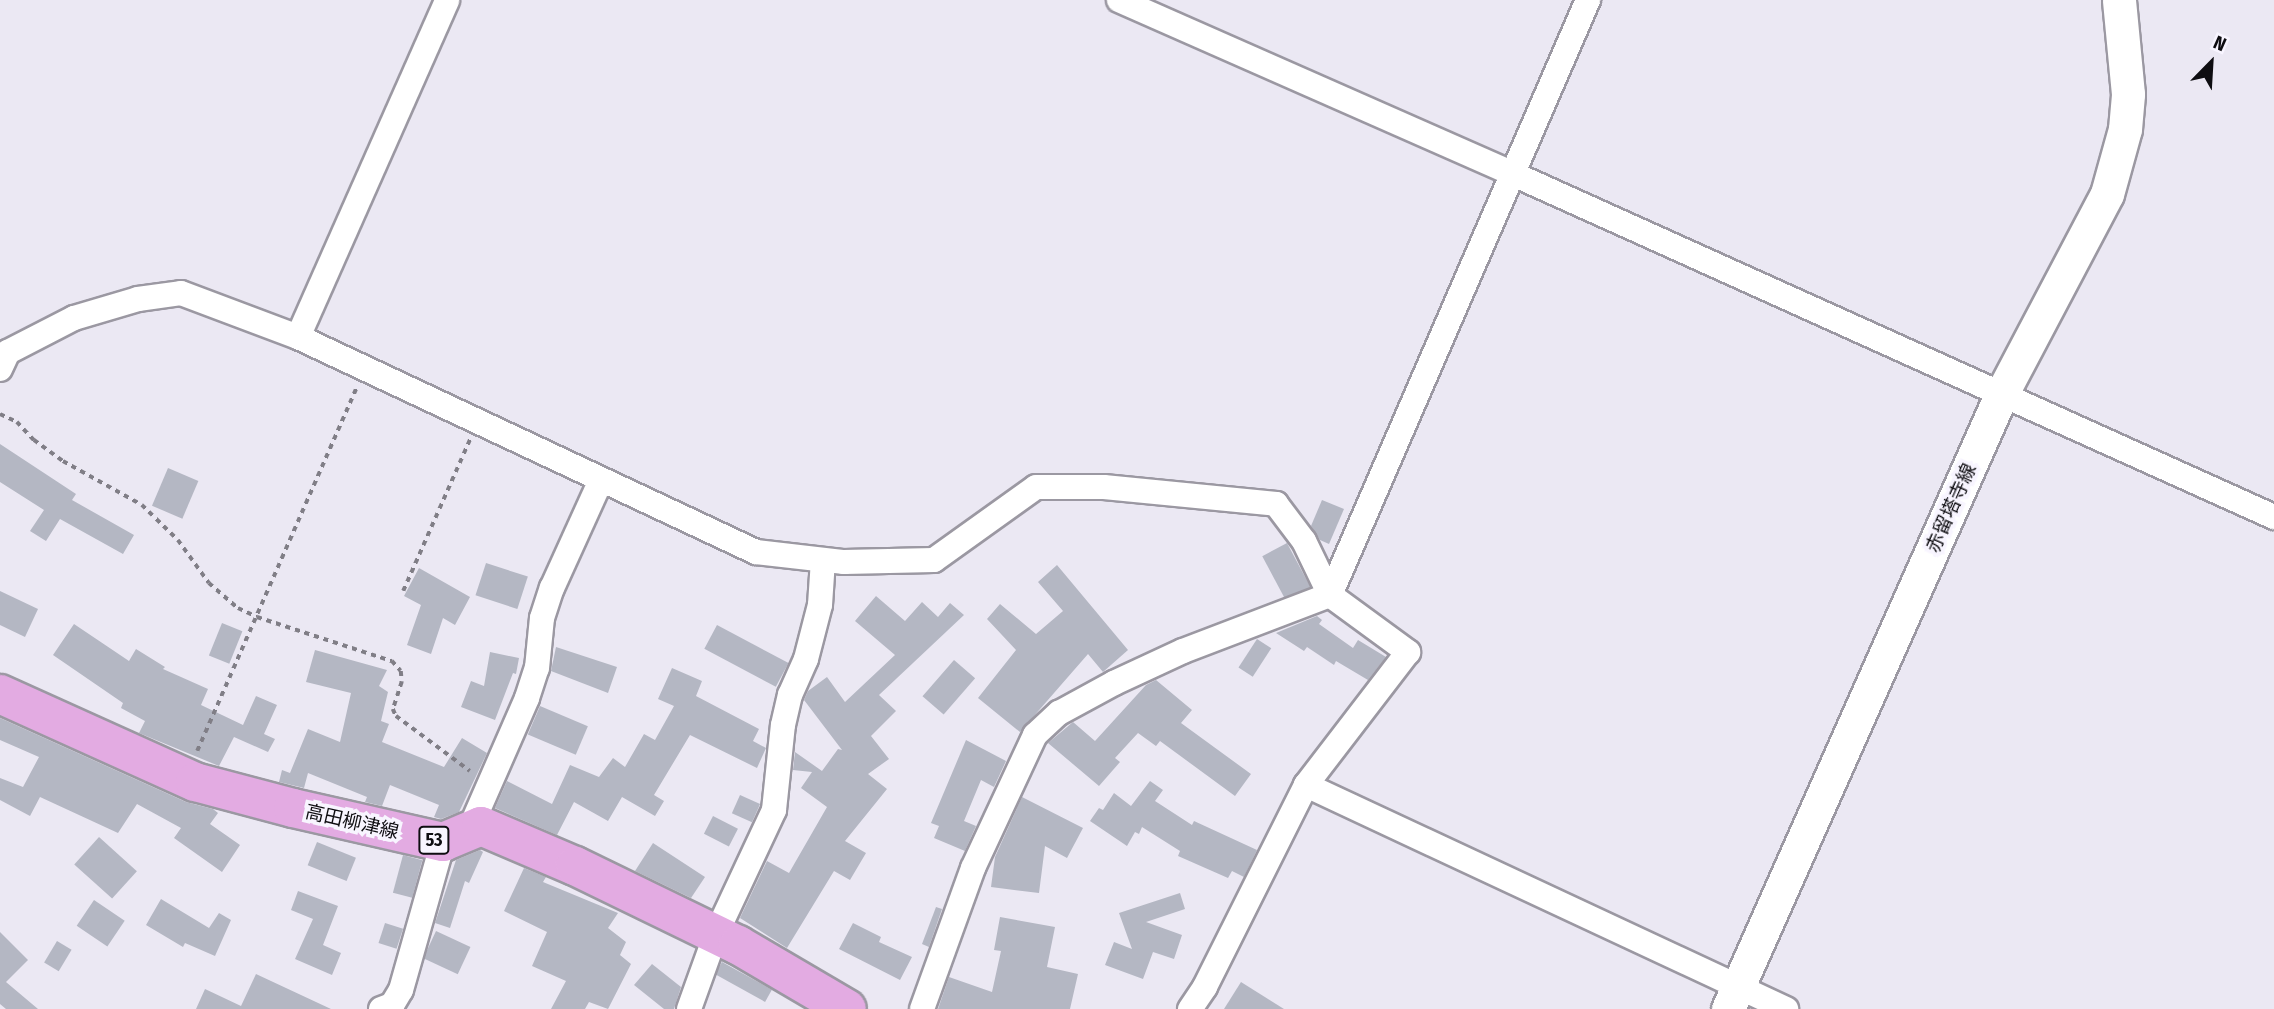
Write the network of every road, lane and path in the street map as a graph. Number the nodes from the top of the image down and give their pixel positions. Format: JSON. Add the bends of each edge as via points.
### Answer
{"nodes":[{"id":1,"x":447,"y":0,"type":"edge"},
{"id":2,"x":1119,"y":0,"type":"edge"},
{"id":3,"x":1588,"y":0,"type":"edge"},
{"id":4,"x":2119,"y":0,"type":"edge"},
{"id":5,"x":1511,"y":173,"type":"junction"},
{"id":6,"x":298,"y":337,"type":"junction"},
{"id":7,"x":0,"y":369,"type":"edge"},
{"id":8,"x":365,"y":369,"type":"junction"},
{"id":9,"x":2001,"y":395,"type":"junction"},
{"id":10,"x":0,"y":414,"type":"edge"},
{"id":11,"x":478,"y":421,"type":"junction"},
{"id":12,"x":601,"y":480,"type":"junction"},
{"id":13,"x":2274,"y":517,"type":"edge"},
{"id":14,"x":823,"y":559,"type":"junction"},
{"id":15,"x":403,"y":591,"type":"dead end"},
{"id":16,"x":1330,"y":595,"type":"junction"},
{"id":17,"x":257,"y":617,"type":"junction"},
{"id":18,"x":0,"y":694,"type":"edge"},
{"id":19,"x":186,"y":778,"type":"junction"},
{"id":20,"x":491,"y":782,"type":"junction"},
{"id":21,"x":1306,"y":785,"type":"junction"},
{"id":22,"x":456,"y":837,"type":"junction"},
{"id":23,"x":716,"y":934,"type":"junction"},
{"id":24,"x":1733,"y":998,"type":"edge"},
{"id":25,"x":381,"y":1009,"type":"edge"},
{"id":26,"x":689,"y":1009,"type":"edge"},
{"id":27,"x":847,"y":1009,"type":"edge"},
{"id":28,"x":922,"y":1009,"type":"edge"},
{"id":29,"x":1190,"y":1009,"type":"edge"},
{"id":30,"x":1786,"y":1009,"type":"edge"}],
"edges":[{"from":1,"to":6,"type":"street"},
{"from":2,"to":5,"type":"street"},
{"from":3,"to":5,"type":"street"},
{"from":4,"to":9,"type":"main road","name":"赤留塔寺線","via":[[2128,94],[2125,129],[2107,194]]},
{"from":5,"to":9,"type":"street"},
{"from":5,"to":16,"type":"street"},
{"from":6,"to":7,"type":"street","via":[[181,293],[138,299],[74,318],[8,352]]},
{"from":6,"to":8,"type":"street"},
{"from":8,"to":11,"type":"street"},
{"from":8,"to":17,"type":"path"},
{"from":9,"to":13,"type":"street"},
{"from":9,"to":24,"type":"main road","name":"赤留塔寺線"},
{"from":10,"to":17,"type":"path","via":[[17,422],[63,461],[142,505],[178,540],[224,599]]},
{"from":11,"to":12,"type":"street"},
{"from":11,"to":15,"type":"path"},
{"from":12,"to":14,"type":"street","via":[[756,552]]},
{"from":12,"to":20,"type":"street","via":[[552,589],[539,631],[537,668]]},
{"from":14,"to":16,"type":"street","via":[[933,560],[1037,487],[1104,487],[1276,504],[1304,541]]},
{"from":14,"to":23,"type":"street","via":[[820,605],[783,725],[774,810]]},
{"from":16,"to":21,"type":"street","via":[[1408,652]]},
{"from":16,"to":28,"type":"street","via":[[1126,677],[1059,713],[1035,734],[973,868]]},
{"from":17,"to":19,"type":"path"},
{"from":17,"to":20,"type":"path","via":[[392,661],[401,671],[402,682],[393,709],[396,716]]},
{"from":18,"to":19,"type":"main road","name":"高田柳津線","number":"53"},
{"from":19,"to":22,"type":"main road","name":"高田柳津線","number":"53","via":[[293,808]]},
{"from":20,"to":22,"type":"street"},
{"from":21,"to":24,"type":"street"},
{"from":21,"to":29,"type":"street"},
{"from":22,"to":23,"type":"main road","name":"高田柳津線","number":"53","via":[[481,826]]},
{"from":22,"to":25,"type":"street","via":[[401,990],[392,1005]]},
{"from":23,"to":26,"type":"street"},
{"from":23,"to":27,"type":"main road","name":"高田柳津線","number":"53"},
{"from":24,"to":30,"type":"street"}]}
